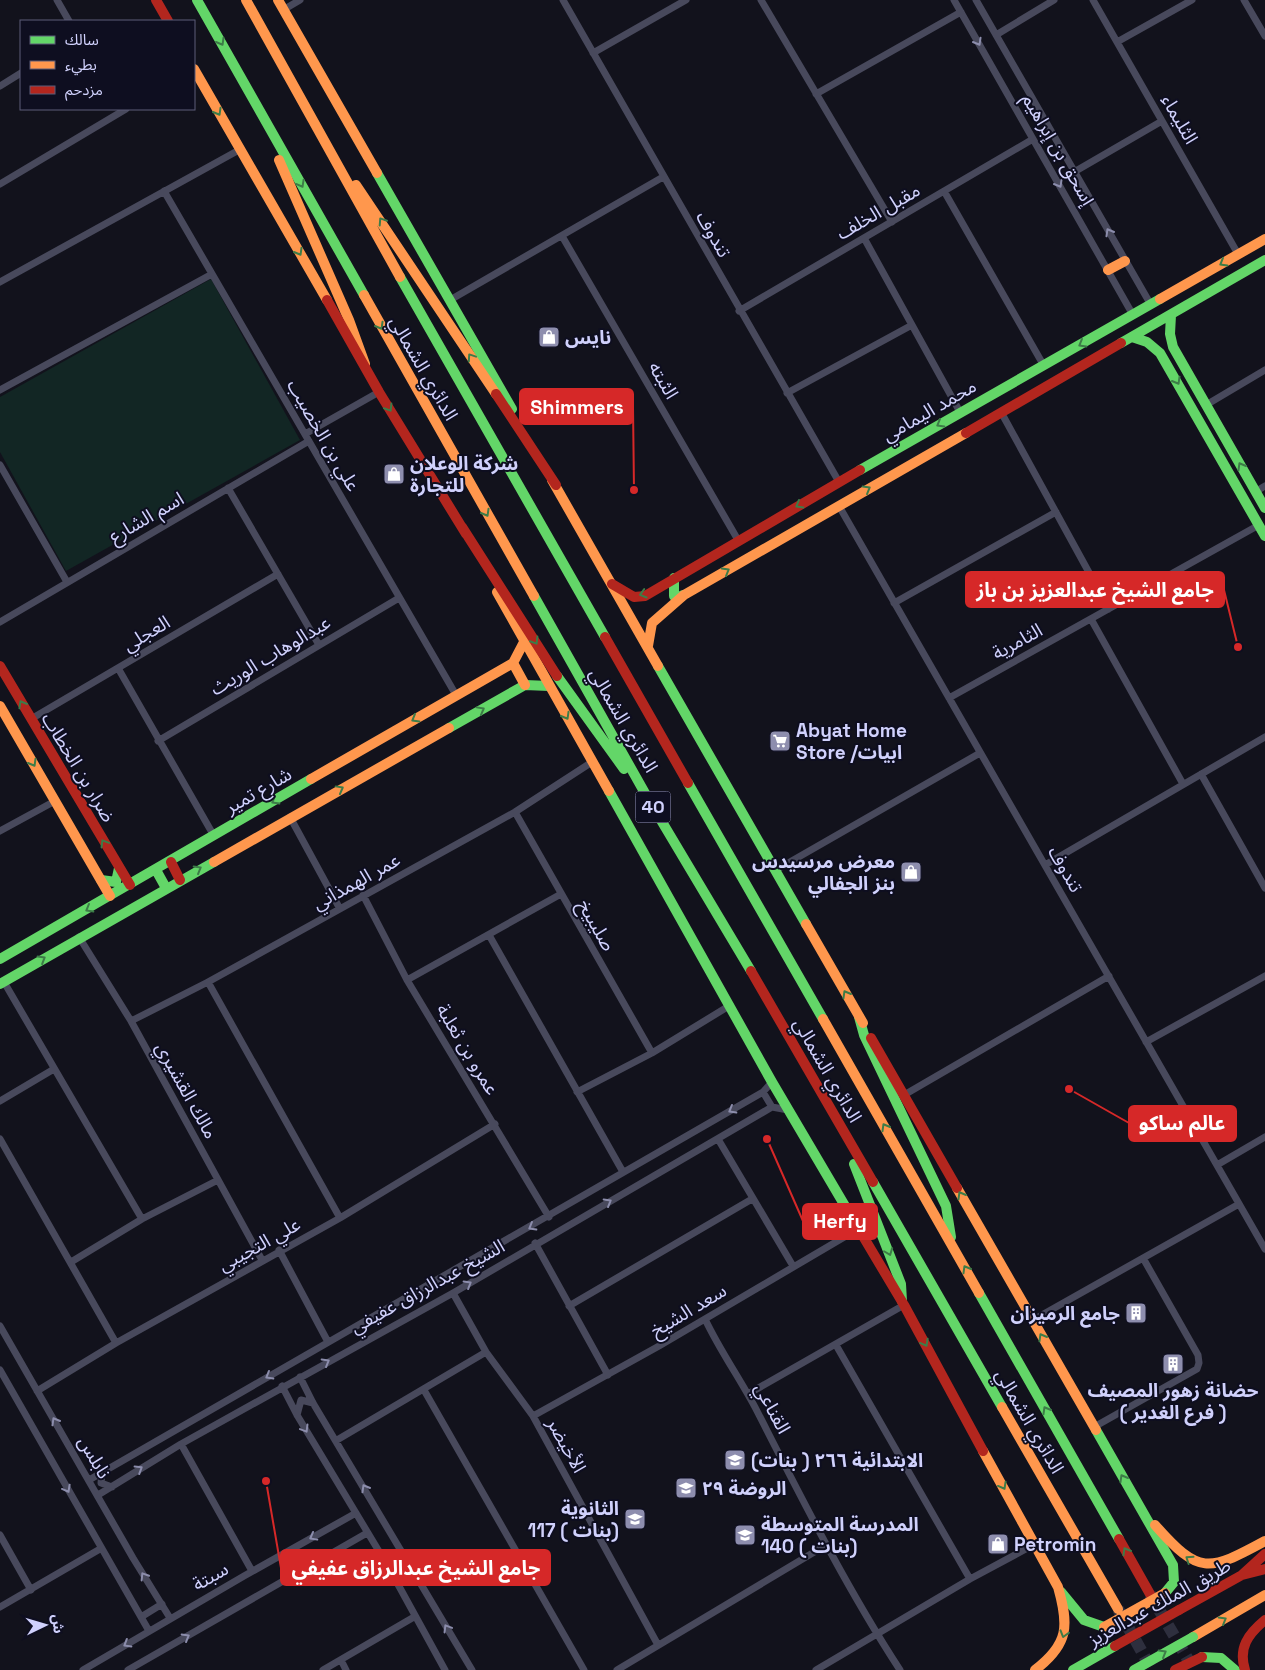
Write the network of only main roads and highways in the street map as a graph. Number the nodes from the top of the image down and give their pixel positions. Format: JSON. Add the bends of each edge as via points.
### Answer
{"nodes":[{"id":1,"x":156,"y":0,"type":"edge"},
{"id":2,"x":197,"y":0,"type":"edge"},
{"id":3,"x":246,"y":0,"type":"edge"},
{"id":4,"x":278,"y":0,"type":"edge"},
{"id":5,"x":167,"y":20,"type":"edge"},
{"id":6,"x":195,"y":74,"type":"edge"},
{"id":7,"x":251,"y":96,"type":"junction"},
{"id":8,"x":319,"y":135,"type":"junction"},
{"id":9,"x":1265,"y":239,"type":"edge"},
{"id":10,"x":1265,"y":260,"type":"edge"},
{"id":11,"x":1126,"y":261,"type":"road end"},
{"id":12,"x":1108,"y":270,"type":"road end"},
{"id":13,"x":1171,"y":314,"type":"junction"},
{"id":14,"x":1132,"y":337,"type":"junction"},
{"id":15,"x":1177,"y":354,"type":"junction"},
{"id":16,"x":1166,"y":363,"type":"junction"},
{"id":17,"x":365,"y":364,"type":"junction"},
{"id":18,"x":1028,"y":375,"type":"junction"},
{"id":19,"x":1038,"y":391,"type":"junction"},
{"id":20,"x":556,"y":485,"type":"junction"},
{"id":21,"x":1265,"y":508,"type":"edge"},
{"id":22,"x":462,"y":526,"type":"junction"},
{"id":23,"x":1265,"y":536,"type":"edge"},
{"id":24,"x":674,"y":578,"type":"junction"},
{"id":25,"x":612,"y":584,"type":"junction"},
{"id":26,"x":684,"y":595,"type":"junction"},
{"id":27,"x":524,"y":642,"type":"junction"},
{"id":28,"x":648,"y":646,"type":"junction"},
{"id":29,"x":512,"y":663,"type":"junction"},
{"id":30,"x":0,"y":666,"type":"edge"},
{"id":31,"x":525,"y":685,"type":"junction"},
{"id":32,"x":549,"y":686,"type":"junction"},
{"id":33,"x":0,"y":706,"type":"edge"},
{"id":34,"x":646,"y":795,"type":"junction"},
{"id":35,"x":171,"y":862,"type":"junction"},
{"id":36,"x":119,"y":868,"type":"junction"},
{"id":37,"x":156,"y":870,"type":"junction"},
{"id":38,"x":101,"y":880,"type":"junction"},
{"id":39,"x":180,"y":880,"type":"junction"},
{"id":40,"x":130,"y":885,"type":"junction"},
{"id":41,"x":166,"y":888,"type":"junction"},
{"id":42,"x":110,"y":896,"type":"junction"},
{"id":43,"x":0,"y":959,"type":"edge"},
{"id":44,"x":2,"y":983,"type":"edge"},
{"id":45,"x":859,"y":1017,"type":"junction"},
{"id":46,"x":848,"y":1140,"type":"junction"},
{"id":47,"x":952,"y":1245,"type":"junction"},
{"id":48,"x":903,"y":1303,"type":"junction"},
{"id":49,"x":1139,"y":1507,"type":"junction"},
{"id":50,"x":1265,"y":1541,"type":"edge"},
{"id":51,"x":1265,"y":1554,"type":"edge"},
{"id":52,"x":1265,"y":1569,"type":"edge"},
{"id":53,"x":1242,"y":1575,"type":"junction"},
{"id":54,"x":1058,"y":1587,"type":"junction"},
{"id":55,"x":1150,"y":1594,"type":"tunnel mouth"},
{"id":56,"x":1265,"y":1596,"type":"edge"},
{"id":57,"x":1118,"y":1609,"type":"tunnel mouth"},
{"id":58,"x":1265,"y":1620,"type":"edge"},
{"id":59,"x":1035,"y":1670,"type":"edge"},
{"id":60,"x":1072,"y":1670,"type":"edge"},
{"id":61,"x":1134,"y":1670,"type":"edge"},
{"id":62,"x":1175,"y":1670,"type":"edge"},
{"id":63,"x":1235,"y":1670,"type":"edge"},
{"id":64,"x":1244,"y":1670,"type":"edge"}],
"edges":[{"from":1,"to":5,"type":"main road"},
{"from":2,"to":7,"type":"main road","name":"الدائري الشمالي","number":"40","one_way":true},
{"from":3,"to":8,"type":"main road","name":"الدائري الشمالي","number":"40"},
{"from":4,"to":20,"type":"main road"},
{"from":6,"to":17,"type":"main road","one_way":true},
{"from":7,"to":17,"type":"main road"},
{"from":7,"to":34,"type":"main road","name":"الدائري الشمالي","number":"40","one_way":true},
{"from":20,"to":8,"type":"main road","one_way":true,"via":[[375,211]]},
{"from":47,"to":8,"type":"main road","name":"الدائري الشمالي","number":"40","one_way":true},
{"from":9,"to":18,"type":"main road","name":"محمد اليمامي","one_way":true},
{"from":10,"to":13,"type":"main road","name":"محمد اليمامي"},
{"from":11,"to":12,"type":"main road"},
{"from":13,"to":14,"type":"main road","name":"محمد اليمامي"},
{"from":13,"to":15,"type":"main road","via":[[1170,340]]},
{"from":14,"to":16,"type":"main road","via":[[1155,347]]},
{"from":14,"to":19,"type":"main road","name":"محمد اليمامي"},
{"from":15,"to":16,"type":"main road","via":[[1166,350]]},
{"from":21,"to":15,"type":"main road","one_way":true},
{"from":16,"to":23,"type":"main road","one_way":true},
{"from":17,"to":22,"type":"main road","one_way":true},
{"from":18,"to":19,"type":"main road"},
{"from":18,"to":24,"type":"main road","name":"محمد اليمامي","one_way":true},
{"from":26,"to":19,"type":"main road","name":"محمد اليمامي","one_way":true},
{"from":20,"to":25,"type":"main road"},
{"from":22,"to":27,"type":"main road"},
{"from":22,"to":34,"type":"main road","one_way":true,"via":[[558,678]]},
{"from":24,"to":25,"type":"main road","name":"محمد اليمامي","one_way":true,"via":[[645,596],[634,597]]},
{"from":24,"to":26,"type":"main road","via":[[674,596]]},
{"from":25,"to":28,"type":"main road"},
{"from":26,"to":28,"type":"main road","name":"محمد اليمامي","via":[[652,622]]},
{"from":27,"to":29,"type":"main road"},
{"from":27,"to":32,"type":"main road"},
{"from":45,"to":28,"type":"main road","one_way":true},
{"from":29,"to":31,"type":"main road"},
{"from":29,"to":35,"type":"main road","name":"شارع تمير","one_way":true},
{"from":36,"to":30,"type":"main road","name":"ضرار بن الخطاب","one_way":true},
{"from":31,"to":32,"type":"main road"},
{"from":39,"to":31,"type":"main road","one_way":true},
{"from":32,"to":48,"type":"main road","one_way":true,"via":[[788,1110]]},
{"from":33,"to":38,"type":"main road","name":"ضرار بن الخطاب","one_way":true},
{"from":34,"to":46,"type":"main road","name":"الدائري الشمالي","number":"40"},
{"from":35,"to":37,"type":"main road","name":"شارع تمير"},
{"from":35,"to":39,"type":"main road"},
{"from":36,"to":38,"type":"main road","via":[[116,882]]},
{"from":36,"to":40,"type":"main road","name":"ضرار بن الخطاب"},
{"from":37,"to":40,"type":"main road","name":"شارع تمير"},
{"from":37,"to":41,"type":"main road"},
{"from":38,"to":42,"type":"main road","name":"ضرار بن الخطاب"},
{"from":39,"to":41,"type":"main road"},
{"from":40,"to":42,"type":"main road","name":"شارع تمير"},
{"from":44,"to":41,"type":"main road","one_way":true},
{"from":42,"to":43,"type":"main road","name":"شارع تمير","one_way":true},
{"from":45,"to":47,"type":"main road","via":[[864,1035],[946,1206]]},
{"from":49,"to":45,"type":"main road","one_way":true},
{"from":46,"to":48,"type":"main road","one_way":true,"via":[[901,1284]]},
{"from":46,"to":57,"type":"main road","name":"الدائري الشمالي","number":"40"},
{"from":55,"to":47,"type":"main road","name":"الدائري الشمالي","number":"40","one_way":true},
{"from":48,"to":54,"type":"main road","one_way":true},
{"from":50,"to":49,"type":"main road","one_way":true,"via":[[1217,1564],[1196,1564],[1175,1548]]},
{"from":49,"to":54,"type":"main road","bridge":true,"via":[[1173,1566],[1174,1582],[1165,1594],[1104,1627],[1088,1624],[1075,1612]]},
{"from":51,"to":53,"type":"main road"},
{"from":52,"to":53,"type":"main road","name":"طريق الملك عبدالعزيز"},
{"from":53,"to":60,"type":"main road","name":"طريق الملك عبدالعزيز","bridge":true},
{"from":54,"to":59,"type":"main road","one_way":true,"via":[[1067,1623],[1065,1634],[1049,1660]]},
{"from":61,"to":56,"type":"main road","one_way":true,"bridge":true},
{"from":58,"to":64,"type":"main road","via":[[1244,1642],[1240,1654]]},
{"from":62,"to":63,"type":"main road","bridge":true,"via":[[1211,1655],[1220,1656]]}]}
